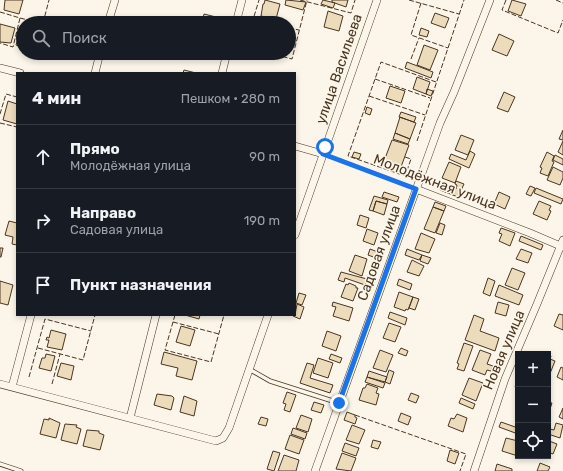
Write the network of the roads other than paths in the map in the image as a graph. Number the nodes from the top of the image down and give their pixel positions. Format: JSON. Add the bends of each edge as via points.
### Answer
{"nodes":[{"id":1,"x":115,"y":0,"type":"edge"},
{"id":2,"x":242,"y":0,"type":"edge"},
{"id":3,"x":377,"y":0,"type":"edge"},
{"id":4,"x":490,"y":0,"type":"edge"},
{"id":5,"x":110,"y":16,"type":"edge"},
{"id":6,"x":238,"y":16,"type":"edge"},
{"id":7,"x":98,"y":60,"type":"edge"},
{"id":8,"x":225,"y":60,"type":"edge"},
{"id":9,"x":0,"y":68,"type":"edge"},
{"id":10,"x":16,"y":72,"type":"edge"},
{"id":11,"x":95,"y":72,"type":"edge"},
{"id":12,"x":222,"y":72,"type":"edge"},
{"id":13,"x":296,"y":146,"type":"edge"},
{"id":14,"x":324,"y":150,"type":"junction"},
{"id":15,"x":416,"y":189,"type":"junction"},
{"id":16,"x":296,"y":232,"type":"edge"},
{"id":17,"x":562,"y":244,"type":"edge"},
{"id":18,"x":31,"y":316,"type":"edge"},
{"id":19,"x":156,"y":316,"type":"edge"},
{"id":20,"x":268,"y":316,"type":"edge"},
{"id":21,"x":249,"y":369,"type":"junction"},
{"id":22,"x":0,"y":384,"type":"edge"},
{"id":23,"x":12,"y":387,"type":"junction"},
{"id":24,"x":339,"y":403,"type":"junction"},
{"id":25,"x":130,"y":418,"type":"junction"},
{"id":26,"x":0,"y":464,"type":"edge"},
{"id":27,"x":20,"y":471,"type":"edge"},
{"id":28,"x":315,"y":471,"type":"edge"},
{"id":29,"x":474,"y":471,"type":"edge"}],
"edges":[{"from":1,"to":5,"type":"street"},
{"from":2,"to":6,"type":"street"},
{"from":3,"to":14,"type":"street","name":"улица Васильева"},
{"from":4,"to":15,"type":"street","name":"Садовая улица"},
{"from":7,"to":11,"type":"street"},
{"from":8,"to":12,"type":"street"},
{"from":9,"to":10,"type":"street"},
{"from":13,"to":14,"type":"street"},
{"from":14,"to":16,"type":"street","name":"улица Васильева"},
{"from":15,"to":17,"type":"street","name":"Молодёжная улица"},
{"from":15,"to":24,"type":"street","name":"Садовая улица"},
{"from":17,"to":29,"type":"street","name":"Новая улица","via":[[504,379]]},
{"from":18,"to":23,"type":"street"},
{"from":19,"to":25,"type":"street"},
{"from":20,"to":21,"type":"street"},
{"from":21,"to":24,"type":"lane","via":[[270,381]]},
{"from":21,"to":25,"type":"street","via":[[229,428],[223,438],[216,441]]},
{"from":22,"to":23,"type":"street"},
{"from":23,"to":25,"type":"street"},
{"from":24,"to":28,"type":"street","name":"Садовая улица"},
{"from":26,"to":27,"type":"lane"}]}
